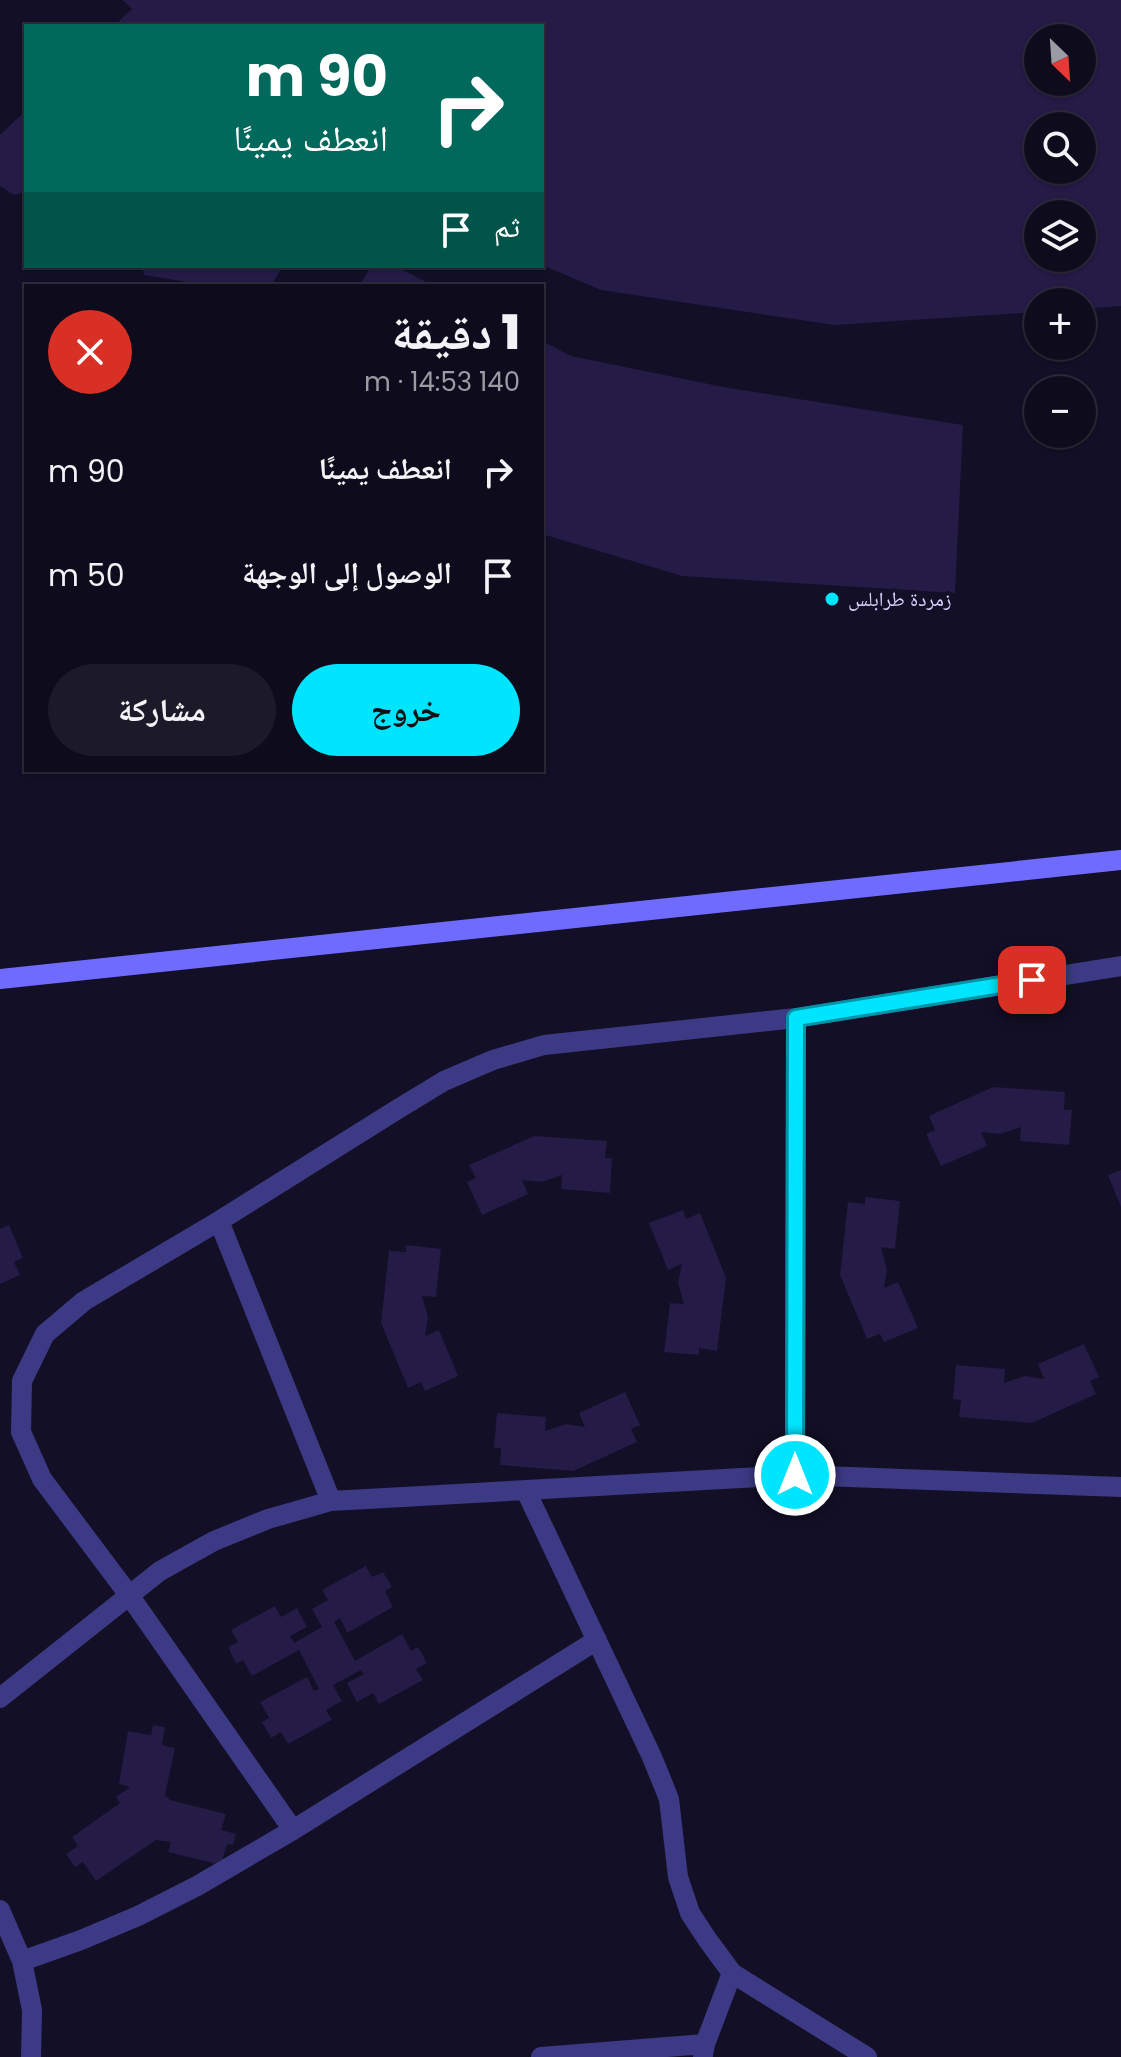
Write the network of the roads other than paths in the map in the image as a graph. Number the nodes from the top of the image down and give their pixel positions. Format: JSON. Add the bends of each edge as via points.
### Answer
{"nodes":[{"id":1,"x":1121,"y":860,"type":"edge"},
{"id":2,"x":1121,"y":966,"type":"edge"},
{"id":3,"x":0,"y":979,"type":"edge"},
{"id":4,"x":796,"y":1018,"type":"junction"},
{"id":5,"x":219,"y":1221,"type":"junction"},
{"id":6,"x":795,"y":1475,"type":"junction"},
{"id":7,"x":1121,"y":1487,"type":"edge"},
{"id":8,"x":526,"y":1491,"type":"junction"},
{"id":9,"x":331,"y":1501,"type":"junction"},
{"id":10,"x":129,"y":1595,"type":"junction"},
{"id":11,"x":597,"y":1640,"type":"junction"},
{"id":12,"x":0,"y":1698,"type":"edge"},
{"id":13,"x":293,"y":1830,"type":"junction"},
{"id":14,"x":0,"y":1910,"type":"edge"},
{"id":15,"x":22,"y":1961,"type":"junction"},
{"id":16,"x":732,"y":1973,"type":"junction"},
{"id":17,"x":704,"y":2051,"type":"edge"},
{"id":18,"x":31,"y":2057,"type":"edge"},
{"id":19,"x":541,"y":2057,"type":"edge"},
{"id":20,"x":867,"y":2057,"type":"edge"}],
"edges":[{"from":1,"to":3,"type":"main road"},
{"from":2,"to":4,"type":"street"},
{"from":4,"to":5,"type":"street","via":[[544,1045],[493,1060],[432,1088]]},
{"from":4,"to":6,"type":"street"},
{"from":5,"to":9,"type":"street"},
{"from":5,"to":10,"type":"street","via":[[84,1301],[45,1334],[22,1381],[21,1432],[42,1479]]},
{"from":6,"to":7,"type":"street"},
{"from":6,"to":8,"type":"street"},
{"from":8,"to":9,"type":"street"},
{"from":8,"to":11,"type":"street"},
{"from":9,"to":10,"type":"street","via":[[214,1541]]},
{"from":10,"to":12,"type":"street"},
{"from":10,"to":13,"type":"street"},
{"from":11,"to":13,"type":"street"},
{"from":11,"to":16,"type":"street","via":[[669,1799],[678,1877],[690,1913]]},
{"from":13,"to":15,"type":"street","via":[[138,1916]]},
{"from":14,"to":15,"type":"street"},
{"from":15,"to":18,"type":"street","via":[[32,2010]]},
{"from":16,"to":17,"type":"street"},
{"from":16,"to":20,"type":"street"},
{"from":17,"to":19,"type":"street"}]}
